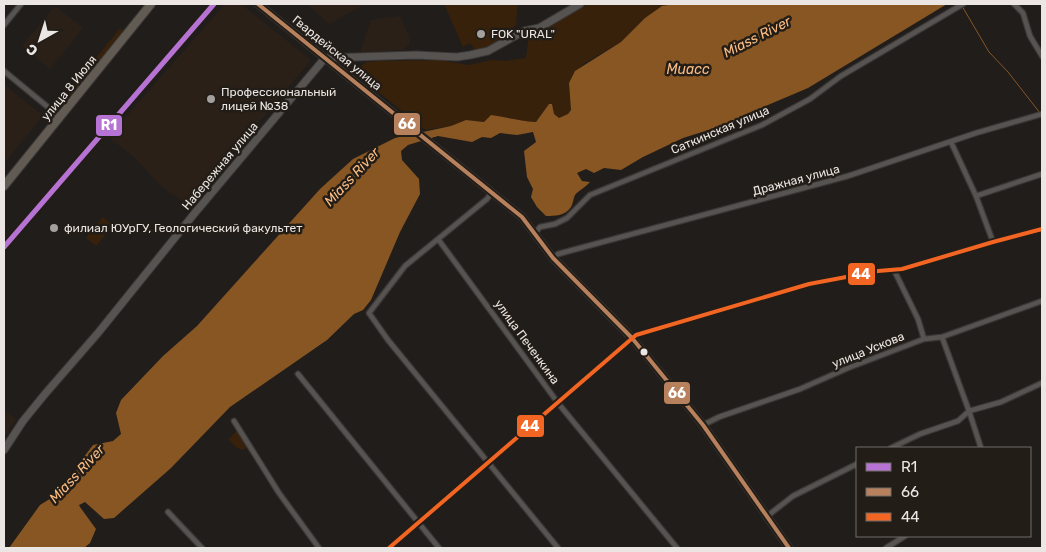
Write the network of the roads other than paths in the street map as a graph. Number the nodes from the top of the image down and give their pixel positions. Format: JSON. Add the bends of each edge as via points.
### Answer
{"nodes":[{"id":1,"x":21,"y":4,"type":"edge"},
{"id":2,"x":151,"y":4,"type":"edge"},
{"id":3,"x":258,"y":4,"type":"edge"},
{"id":4,"x":580,"y":4,"type":"edge"},
{"id":5,"x":963,"y":4,"type":"edge"},
{"id":6,"x":1014,"y":4,"type":"edge"},
{"id":7,"x":4,"y":25,"type":"edge"},
{"id":8,"x":1042,"y":56,"type":"edge"},
{"id":9,"x":325,"y":58,"type":"junction"},
{"id":10,"x":4,"y":71,"type":"edge"},
{"id":11,"x":1042,"y":114,"type":"edge"},
{"id":12,"x":60,"y":117,"type":"junction"},
{"id":13,"x":951,"y":142,"type":"junction"},
{"id":14,"x":1042,"y":174,"type":"edge"},
{"id":15,"x":4,"y":186,"type":"edge"},
{"id":16,"x":492,"y":192,"type":"junction"},
{"id":17,"x":976,"y":196,"type":"junction"},
{"id":18,"x":1042,"y":229,"type":"edge"},
{"id":19,"x":534,"y":233,"type":"junction"},
{"id":20,"x":438,"y":239,"type":"junction"},
{"id":21,"x":993,"y":242,"type":"junction"},
{"id":22,"x":554,"y":258,"type":"junction"},
{"id":23,"x":894,"y":270,"type":"junction"},
{"id":24,"x":1042,"y":301,"type":"edge"},
{"id":25,"x":942,"y":337,"type":"junction"},
{"id":26,"x":632,"y":338,"type":"junction"},
{"id":27,"x":924,"y":339,"type":"junction"},
{"id":28,"x":298,"y":374,"type":"dead end"},
{"id":29,"x":1042,"y":383,"type":"edge"},
{"id":30,"x":558,"y":402,"type":"junction"},
{"id":31,"x":969,"y":411,"type":"junction"},
{"id":32,"x":234,"y":421,"type":"dead end"},
{"id":33,"x":703,"y":425,"type":"junction"},
{"id":34,"x":893,"y":447,"type":"edge"},
{"id":35,"x":981,"y":447,"type":"edge"},
{"id":36,"x":4,"y":450,"type":"edge"},
{"id":37,"x":489,"y":463,"type":"junction"},
{"id":38,"x":856,"y":464,"type":"edge"},
{"id":39,"x":168,"y":512,"type":"dead end"},
{"id":40,"x":766,"y":517,"type":"junction"},
{"id":41,"x":419,"y":523,"type":"junction"},
{"id":42,"x":903,"y":537,"type":"edge"},
{"id":43,"x":202,"y":548,"type":"edge"},
{"id":44,"x":319,"y":548,"type":"edge"},
{"id":45,"x":389,"y":548,"type":"edge"},
{"id":46,"x":439,"y":548,"type":"edge"},
{"id":47,"x":558,"y":548,"type":"edge"},
{"id":48,"x":678,"y":548,"type":"edge"},
{"id":49,"x":789,"y":548,"type":"edge"},
{"id":50,"x":886,"y":548,"type":"edge"}],
"edges":[{"from":1,"to":7,"type":"street"},
{"from":2,"to":12,"type":"main road","name":"улица 8 Июля"},
{"from":3,"to":9,"type":"street","name":"Гвардейская улица"},
{"from":4,"to":9,"type":"street","via":[[539,28],[524,31],[488,51],[470,55]]},
{"from":5,"to":19,"type":"street","name":"Саткинская улица","via":[[762,125],[590,195],[567,218],[540,227]]},
{"from":6,"to":8,"type":"street","via":[[1023,13],[1030,36]]},
{"from":9,"to":16,"type":"street","name":"Гвардейская улица"},
{"from":9,"to":36,"type":"street","name":"Набережная улица","via":[[24,419]]},
{"from":10,"to":12,"type":"street"},
{"from":11,"to":13,"type":"street","name":"Дражная улица"},
{"from":12,"to":15,"type":"main road","name":"улица 8 Июля"},
{"from":13,"to":17,"type":"street"},
{"from":13,"to":22,"type":"street","name":"Дражная улица","via":[[848,176],[558,254]]},
{"from":14,"to":17,"type":"street"},
{"from":16,"to":19,"type":"street","name":"Гвардейская улица","via":[[522,217]]},
{"from":16,"to":20,"type":"street"},
{"from":17,"to":21,"type":"street"},
{"from":18,"to":21,"type":"street"},
{"from":19,"to":22,"type":"street","name":"Гвардейская улица"},
{"from":20,"to":30,"type":"street","name":"улица Печенкина"},
{"from":20,"to":37,"type":"street","via":[[405,266],[369,313]]},
{"from":21,"to":23,"type":"street"},
{"from":22,"to":26,"type":"street","name":"Гвардейская улица"},
{"from":23,"to":26,"type":"street","via":[[810,284],[686,319]]},
{"from":23,"to":27,"type":"street","via":[[918,318]]},
{"from":24,"to":25,"type":"street","name":"улица Ускова"},
{"from":25,"to":27,"type":"street","name":"улица Ускова"},
{"from":25,"to":31,"type":"street"},
{"from":26,"to":30,"type":"street"},
{"from":26,"to":33,"type":"street","name":"Гвардейская улица"},
{"from":27,"to":33,"type":"street","name":"улица Ускова"},
{"from":28,"to":41,"type":"street"},
{"from":29,"to":31,"type":"street","via":[[1001,402]]},
{"from":30,"to":37,"type":"street"},
{"from":30,"to":48,"type":"street","name":"улица Печенкина"},
{"from":31,"to":34,"type":"street","via":[[958,421]]},
{"from":31,"to":35,"type":"street"},
{"from":32,"to":44,"type":"street","via":[[279,494]]},
{"from":33,"to":40,"type":"street","name":"Гвардейская улица"},
{"from":37,"to":41,"type":"street"},
{"from":37,"to":47,"type":"street"},
{"from":38,"to":40,"type":"street","via":[[793,496]]},
{"from":39,"to":43,"type":"street"},
{"from":40,"to":49,"type":"street","name":"Гвардейская улица"},
{"from":41,"to":45,"type":"street"},
{"from":41,"to":46,"type":"street"},
{"from":42,"to":50,"type":"street"}]}
